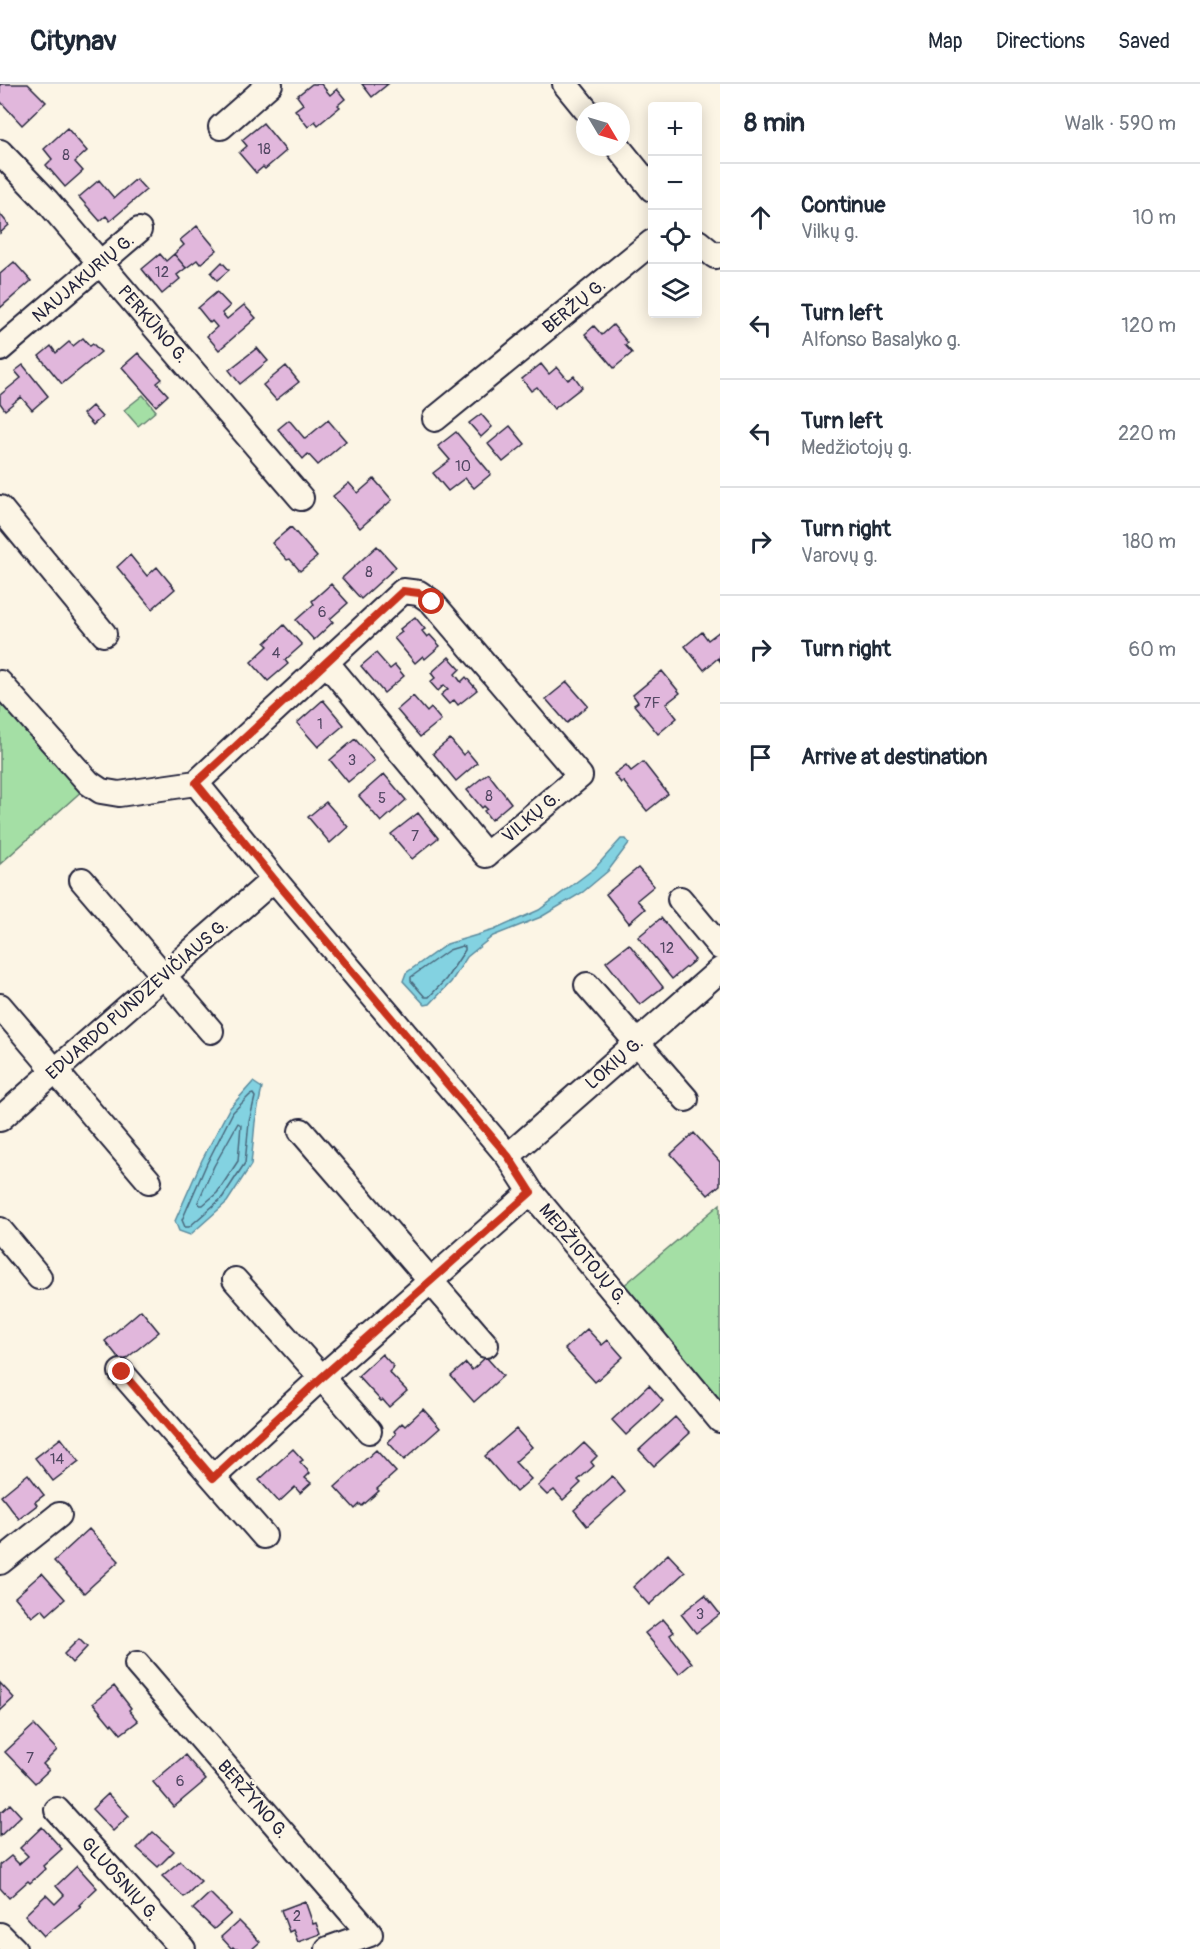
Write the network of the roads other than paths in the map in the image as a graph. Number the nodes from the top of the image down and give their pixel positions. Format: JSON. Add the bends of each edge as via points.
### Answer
{"nodes":[{"id":1,"x":270,"y":84,"type":"edge"},
{"id":2,"x":565,"y":84,"type":"edge"},
{"id":3,"x":580,"y":102,"type":"edge"},
{"id":4,"x":221,"y":127,"type":"dead end"},
{"id":5,"x":0,"y":153,"type":"edge"},
{"id":6,"x":625,"y":156,"type":"edge"},
{"id":7,"x":648,"y":184,"type":"edge"},
{"id":8,"x":139,"y":230,"type":"dead end"},
{"id":9,"x":648,"y":245,"type":"edge"},
{"id":10,"x":702,"y":245,"type":"edge"},
{"id":11,"x":720,"y":254,"type":"edge"},
{"id":12,"x":100,"y":262,"type":"junction"},
{"id":13,"x":0,"y":349,"type":"edge"},
{"id":14,"x":435,"y":419,"type":"dead end"},
{"id":15,"x":301,"y":498,"type":"dead end"},
{"id":16,"x":0,"y":508,"type":"edge"},
{"id":17,"x":104,"y":634,"type":"dead end"},
{"id":18,"x":326,"y":662,"type":"junction"},
{"id":19,"x":0,"y":682,"type":"edge"},
{"id":20,"x":196,"y":783,"type":"junction"},
{"id":21,"x":274,"y":879,"type":"junction"},
{"id":22,"x":82,"y":880,"type":"dead end"},
{"id":23,"x":680,"y":899,"type":"dead end"},
{"id":24,"x":720,"y":947,"type":"edge"},
{"id":25,"x":720,"y":970,"type":"edge"},
{"id":26,"x":164,"y":976,"type":"junction"},
{"id":27,"x":587,"y":985,"type":"dead end"},
{"id":28,"x":0,"y":1006,"type":"edge"},
{"id":29,"x":211,"y":1031,"type":"dead end"},
{"id":30,"x":638,"y":1043,"type":"junction"},
{"id":31,"x":55,"y":1071,"type":"junction"},
{"id":32,"x":686,"y":1099,"type":"dead end"},
{"id":33,"x":0,"y":1119,"type":"edge"},
{"id":34,"x":301,"y":1131,"type":"dead end"},
{"id":35,"x":508,"y":1156,"type":"junction"},
{"id":36,"x":149,"y":1180,"type":"dead end"},
{"id":37,"x":531,"y":1192,"type":"junction"},
{"id":38,"x":0,"y":1230,"type":"edge"},
{"id":39,"x":39,"y":1277,"type":"dead end"},
{"id":40,"x":235,"y":1280,"type":"dead end"},
{"id":41,"x":430,"y":1281,"type":"junction"},
{"id":42,"x":486,"y":1345,"type":"dead end"},
{"id":43,"x":122,"y":1372,"type":"dead end"},
{"id":44,"x":321,"y":1378,"type":"junction"},
{"id":45,"x":720,"y":1420,"type":"edge"},
{"id":46,"x":369,"y":1431,"type":"dead end"},
{"id":47,"x":213,"y":1478,"type":"junction"},
{"id":48,"x":58,"y":1515,"type":"dead end"},
{"id":49,"x":264,"y":1536,"type":"dead end"},
{"id":50,"x":0,"y":1562,"type":"edge"},
{"id":51,"x":137,"y":1664,"type":"dead end"},
{"id":52,"x":57,"y":1810,"type":"dead end"},
{"id":53,"x":0,"y":1935,"type":"edge"},
{"id":54,"x":14,"y":1949,"type":"edge"},
{"id":55,"x":183,"y":1949,"type":"edge"},
{"id":56,"x":328,"y":1949,"type":"edge"}],
"edges":[{"from":1,"to":4,"type":"street"},
{"from":2,"to":3,"type":"street"},
{"from":5,"to":12,"type":"street","name":"PERKŪNO G."},
{"from":6,"to":7,"type":"street"},
{"from":8,"to":12,"type":"street","name":"NAUJAKURIŲ G."},
{"from":9,"to":14,"type":"street","name":"BERŽŲ G."},
{"from":10,"to":11,"type":"street","via":[[715,256]]},
{"from":12,"to":13,"type":"street","name":"NAUJAKURIŲ G."},
{"from":12,"to":15,"type":"street","name":"PERKŪNO G."},
{"from":16,"to":17,"type":"street"},
{"from":18,"to":18,"type":"street","name":"VILKŲ G.","via":[[403,591],[419,593],[432,602],[580,776],[486,855]]},
{"from":18,"to":20,"type":"street"},
{"from":19,"to":20,"type":"street","via":[[89,783],[101,791],[119,794]]},
{"from":20,"to":21,"type":"street","name":"MEDŽIOTOJŲ G."},
{"from":21,"to":26,"type":"street","name":"EDUARDO PUNDZEVIČIAUS G."},
{"from":21,"to":35,"type":"street","name":"MEDŽIOTOJŲ G."},
{"from":22,"to":26,"type":"street"},
{"from":23,"to":24,"type":"street"},
{"from":25,"to":30,"type":"street","name":"LOKIŲ G."},
{"from":26,"to":29,"type":"street"},
{"from":26,"to":31,"type":"street","name":"EDUARDO PUNDZEVIČIAUS G."},
{"from":27,"to":30,"type":"street"},
{"from":28,"to":31,"type":"street"},
{"from":30,"to":32,"type":"street"},
{"from":30,"to":35,"type":"street","name":"LOKIŲ G."},
{"from":31,"to":33,"type":"street","name":"EDUARDO PUNDZEVIČIAUS G."},
{"from":31,"to":36,"type":"street"},
{"from":34,"to":41,"type":"street"},
{"from":35,"to":37,"type":"street","name":"MEDŽIOTOJŲ G."},
{"from":37,"to":41,"type":"street"},
{"from":37,"to":45,"type":"street","name":"MEDŽIOTOJŲ G."},
{"from":38,"to":39,"type":"street"},
{"from":40,"to":44,"type":"street"},
{"from":41,"to":42,"type":"street"},
{"from":41,"to":44,"type":"street"},
{"from":43,"to":47,"type":"street"},
{"from":44,"to":46,"type":"street"},
{"from":44,"to":47,"type":"street"},
{"from":47,"to":49,"type":"street"},
{"from":48,"to":50,"type":"street"},
{"from":51,"to":56,"type":"street","name":"BERŽYNO G.","via":[[370,1934]]},
{"from":52,"to":55,"type":"street","name":"GLUOSNIŲ G."},
{"from":53,"to":54,"type":"street"}]}
